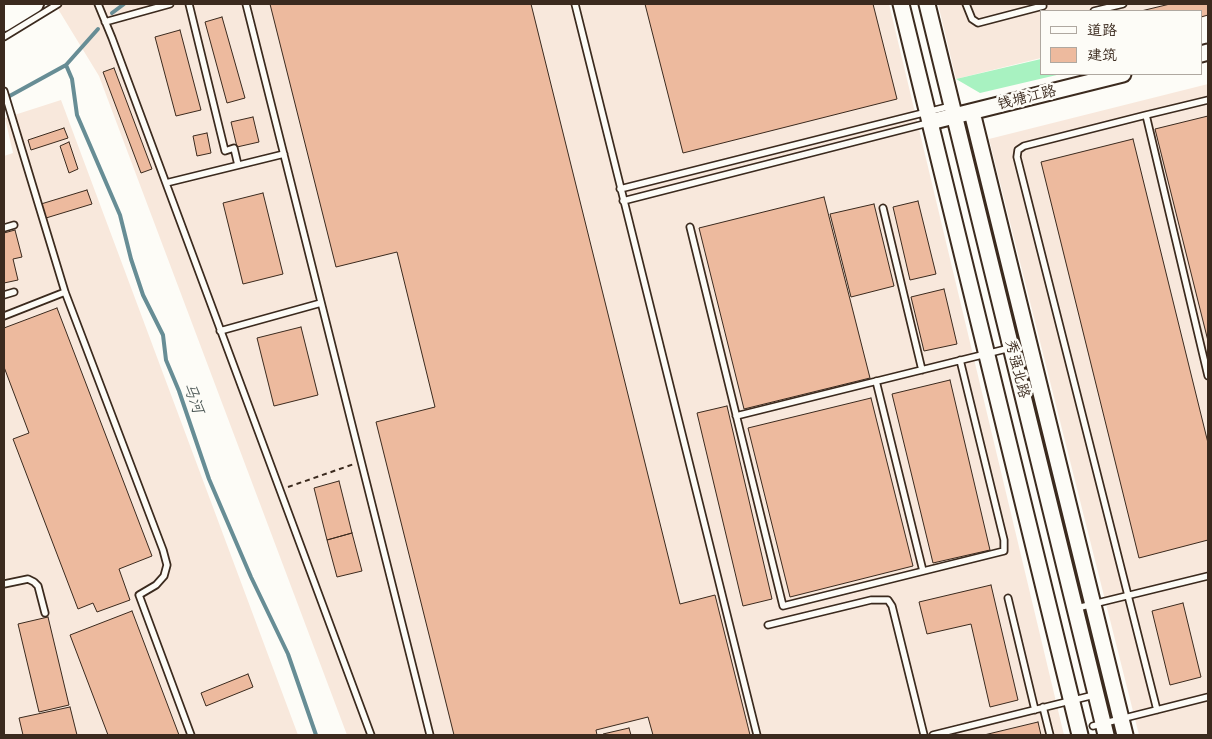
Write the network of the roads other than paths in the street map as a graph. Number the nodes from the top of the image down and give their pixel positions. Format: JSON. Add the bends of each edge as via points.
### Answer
{"nodes":[{"id":1,"x":10,"y":4,"type":"edge"},
{"id":2,"x":35,"y":4,"type":"edge"},
{"id":3,"x":58,"y":4,"type":"edge"},
{"id":4,"x":98,"y":4,"type":"edge"},
{"id":5,"x":170,"y":4,"type":"edge"},
{"id":6,"x":189,"y":4,"type":"edge"},
{"id":7,"x":246,"y":4,"type":"edge"},
{"id":8,"x":575,"y":4,"type":"edge"},
{"id":9,"x":901,"y":4,"type":"edge"},
{"id":10,"x":917,"y":4,"type":"edge"},
{"id":11,"x":927,"y":4,"type":"edge"},
{"id":12,"x":966,"y":4,"type":"edge"},
{"id":13,"x":1123,"y":4,"type":"edge"},
{"id":14,"x":1043,"y":7,"type":"edge"},
{"id":15,"x":4,"y":8,"type":"edge"},
{"id":16,"x":1098,"y":10,"type":"edge"},
{"id":17,"x":105,"y":22,"type":"junction"},
{"id":18,"x":4,"y":23,"type":"edge"},
{"id":19,"x":4,"y":37,"type":"edge"},
{"id":20,"x":1120,"y":75,"type":"edge"},
{"id":21,"x":4,"y":92,"type":"edge"},
{"id":22,"x":1208,"y":100,"type":"edge"},
{"id":23,"x":949,"y":112,"type":"junction"},
{"id":24,"x":972,"y":112,"type":"junction"},
{"id":25,"x":1146,"y":116,"type":"junction"},
{"id":26,"x":929,"y":117,"type":"junction"},
{"id":27,"x":284,"y":154,"type":"junction"},
{"id":28,"x":238,"y":165,"type":"junction"},
{"id":29,"x":166,"y":183,"type":"junction"},
{"id":30,"x":620,"y":189,"type":"junction"},
{"id":31,"x":623,"y":201,"type":"junction"},
{"id":32,"x":883,"y":208,"type":"dead end"},
{"id":33,"x":14,"y":225,"type":"dead end"},
{"id":34,"x":690,"y":227,"type":"dead end"},
{"id":35,"x":4,"y":228,"type":"edge"},
{"id":36,"x":14,"y":292,"type":"dead end"},
{"id":37,"x":65,"y":292,"type":"junction"},
{"id":38,"x":4,"y":295,"type":"edge"},
{"id":39,"x":321,"y":302,"type":"junction"},
{"id":40,"x":4,"y":316,"type":"edge"},
{"id":41,"x":220,"y":331,"type":"junction"},
{"id":42,"x":1007,"y":348,"type":"junction"},
{"id":43,"x":986,"y":354,"type":"junction"},
{"id":44,"x":960,"y":360,"type":"junction"},
{"id":45,"x":922,"y":370,"type":"junction"},
{"id":46,"x":1208,"y":376,"type":"edge"},
{"id":47,"x":876,"y":381,"type":"junction"},
{"id":48,"x":736,"y":416,"type":"junction"},
{"id":49,"x":923,"y":571,"type":"junction"},
{"id":50,"x":1208,"y":576,"type":"edge"},
{"id":51,"x":4,"y":584,"type":"edge"},
{"id":52,"x":1128,"y":595,"type":"junction"},
{"id":53,"x":1008,"y":598,"type":"dead end"},
{"id":54,"x":1092,"y":604,"type":"junction"},
{"id":55,"x":1075,"y":608,"type":"junction"},
{"id":56,"x":45,"y":612,"type":"dead end"},
{"id":57,"x":768,"y":625,"type":"dead end"},
{"id":58,"x":1085,"y":697,"type":"junction"},
{"id":59,"x":1208,"y":697,"type":"edge"},
{"id":60,"x":1043,"y":707,"type":"junction"},
{"id":61,"x":1035,"y":710,"type":"junction"},
{"id":62,"x":1157,"y":710,"type":"junction"},
{"id":63,"x":1121,"y":719,"type":"junction"},
{"id":64,"x":1100,"y":730,"type":"edge"},
{"id":65,"x":191,"y":735,"type":"edge"},
{"id":66,"x":371,"y":735,"type":"edge"},
{"id":67,"x":430,"y":735,"type":"edge"},
{"id":68,"x":757,"y":735,"type":"edge"},
{"id":69,"x":924,"y":735,"type":"edge"},
{"id":70,"x":933,"y":735,"type":"edge"},
{"id":71,"x":1050,"y":735,"type":"edge"},
{"id":72,"x":1080,"y":735,"type":"edge"},
{"id":73,"x":1125,"y":735,"type":"edge"}],
"edges":[{"from":1,"to":15,"type":"main road"},
{"from":2,"to":18,"type":"main road"},
{"from":3,"to":19,"type":"lane"},
{"from":4,"to":17,"type":"lane"},
{"from":5,"to":17,"type":"lane"},
{"from":6,"to":28,"type":"lane","via":[[225,151],[234,148]]},
{"from":7,"to":27,"type":"lane"},
{"from":8,"to":30,"type":"lane"},
{"from":9,"to":26,"type":"street"},
{"from":10,"to":23,"type":"street","name":"秀强北路"},
{"from":11,"to":23,"type":"street","name":"秀强北路"},
{"from":12,"to":14,"type":"lane","via":[[972,19],[978,23]]},
{"from":13,"to":16,"type":"lane"},
{"from":17,"to":29,"type":"lane"},
{"from":20,"to":24,"type":"street","name":"钱塘江路"},
{"from":21,"to":37,"type":"lane"},
{"from":22,"to":25,"type":"lane"},
{"from":23,"to":24,"type":"street","name":"钱塘江路"},
{"from":23,"to":26,"type":"street","name":"钱塘江路"},
{"from":23,"to":42,"type":"street","name":"秀强北路"},
{"from":24,"to":54,"type":"street"},
{"from":25,"to":46,"type":"lane"},
{"from":25,"to":52,"type":"lane","via":[[1024,146],[1018,150],[1017,157]]},
{"from":26,"to":30,"type":"lane"},
{"from":26,"to":31,"type":"lane"},
{"from":26,"to":43,"type":"street"},
{"from":27,"to":28,"type":"lane"},
{"from":27,"to":39,"type":"lane"},
{"from":28,"to":29,"type":"lane"},
{"from":29,"to":41,"type":"lane"},
{"from":30,"to":31,"type":"lane"},
{"from":31,"to":68,"type":"lane"},
{"from":32,"to":45,"type":"lane"},
{"from":33,"to":35,"type":"lane"},
{"from":34,"to":48,"type":"lane"},
{"from":36,"to":38,"type":"lane"},
{"from":37,"to":40,"type":"lane"},
{"from":37,"to":65,"type":"lane","via":[[163,550],[167,565],[164,576],[138,596]]},
{"from":39,"to":41,"type":"lane"},
{"from":39,"to":67,"type":"lane"},
{"from":41,"to":66,"type":"lane"},
{"from":42,"to":43,"type":"lane"},
{"from":42,"to":55,"type":"street","name":"秀强北路"},
{"from":42,"to":58,"type":"street","name":"秀强北路"},
{"from":43,"to":44,"type":"lane"},
{"from":43,"to":58,"type":"street"},
{"from":44,"to":45,"type":"lane"},
{"from":44,"to":49,"type":"lane","via":[[1004,551]]},
{"from":45,"to":47,"type":"lane"},
{"from":47,"to":48,"type":"lane"},
{"from":47,"to":49,"type":"lane"},
{"from":48,"to":49,"type":"lane","via":[[783,606]]},
{"from":50,"to":52,"type":"lane"},
{"from":51,"to":56,"type":"lane","via":[[28,579],[34,582]]},
{"from":52,"to":54,"type":"lane"},
{"from":52,"to":62,"type":"lane"},
{"from":53,"to":61,"type":"lane"},
{"from":54,"to":55,"type":"lane"},
{"from":54,"to":63,"type":"street"},
{"from":55,"to":58,"type":"street","name":"秀强北路"},
{"from":57,"to":69,"type":"lane","via":[[871,600],[888,600]]},
{"from":58,"to":60,"type":"lane"},
{"from":58,"to":64,"type":"street","name":"秀强北路"},
{"from":58,"to":72,"type":"street"},
{"from":59,"to":62,"type":"lane"},
{"from":60,"to":61,"type":"lane"},
{"from":60,"to":71,"type":"lane"},
{"from":61,"to":70,"type":"lane"},
{"from":62,"to":63,"type":"lane"},
{"from":63,"to":64,"type":"lane"},
{"from":63,"to":73,"type":"street"}]}
